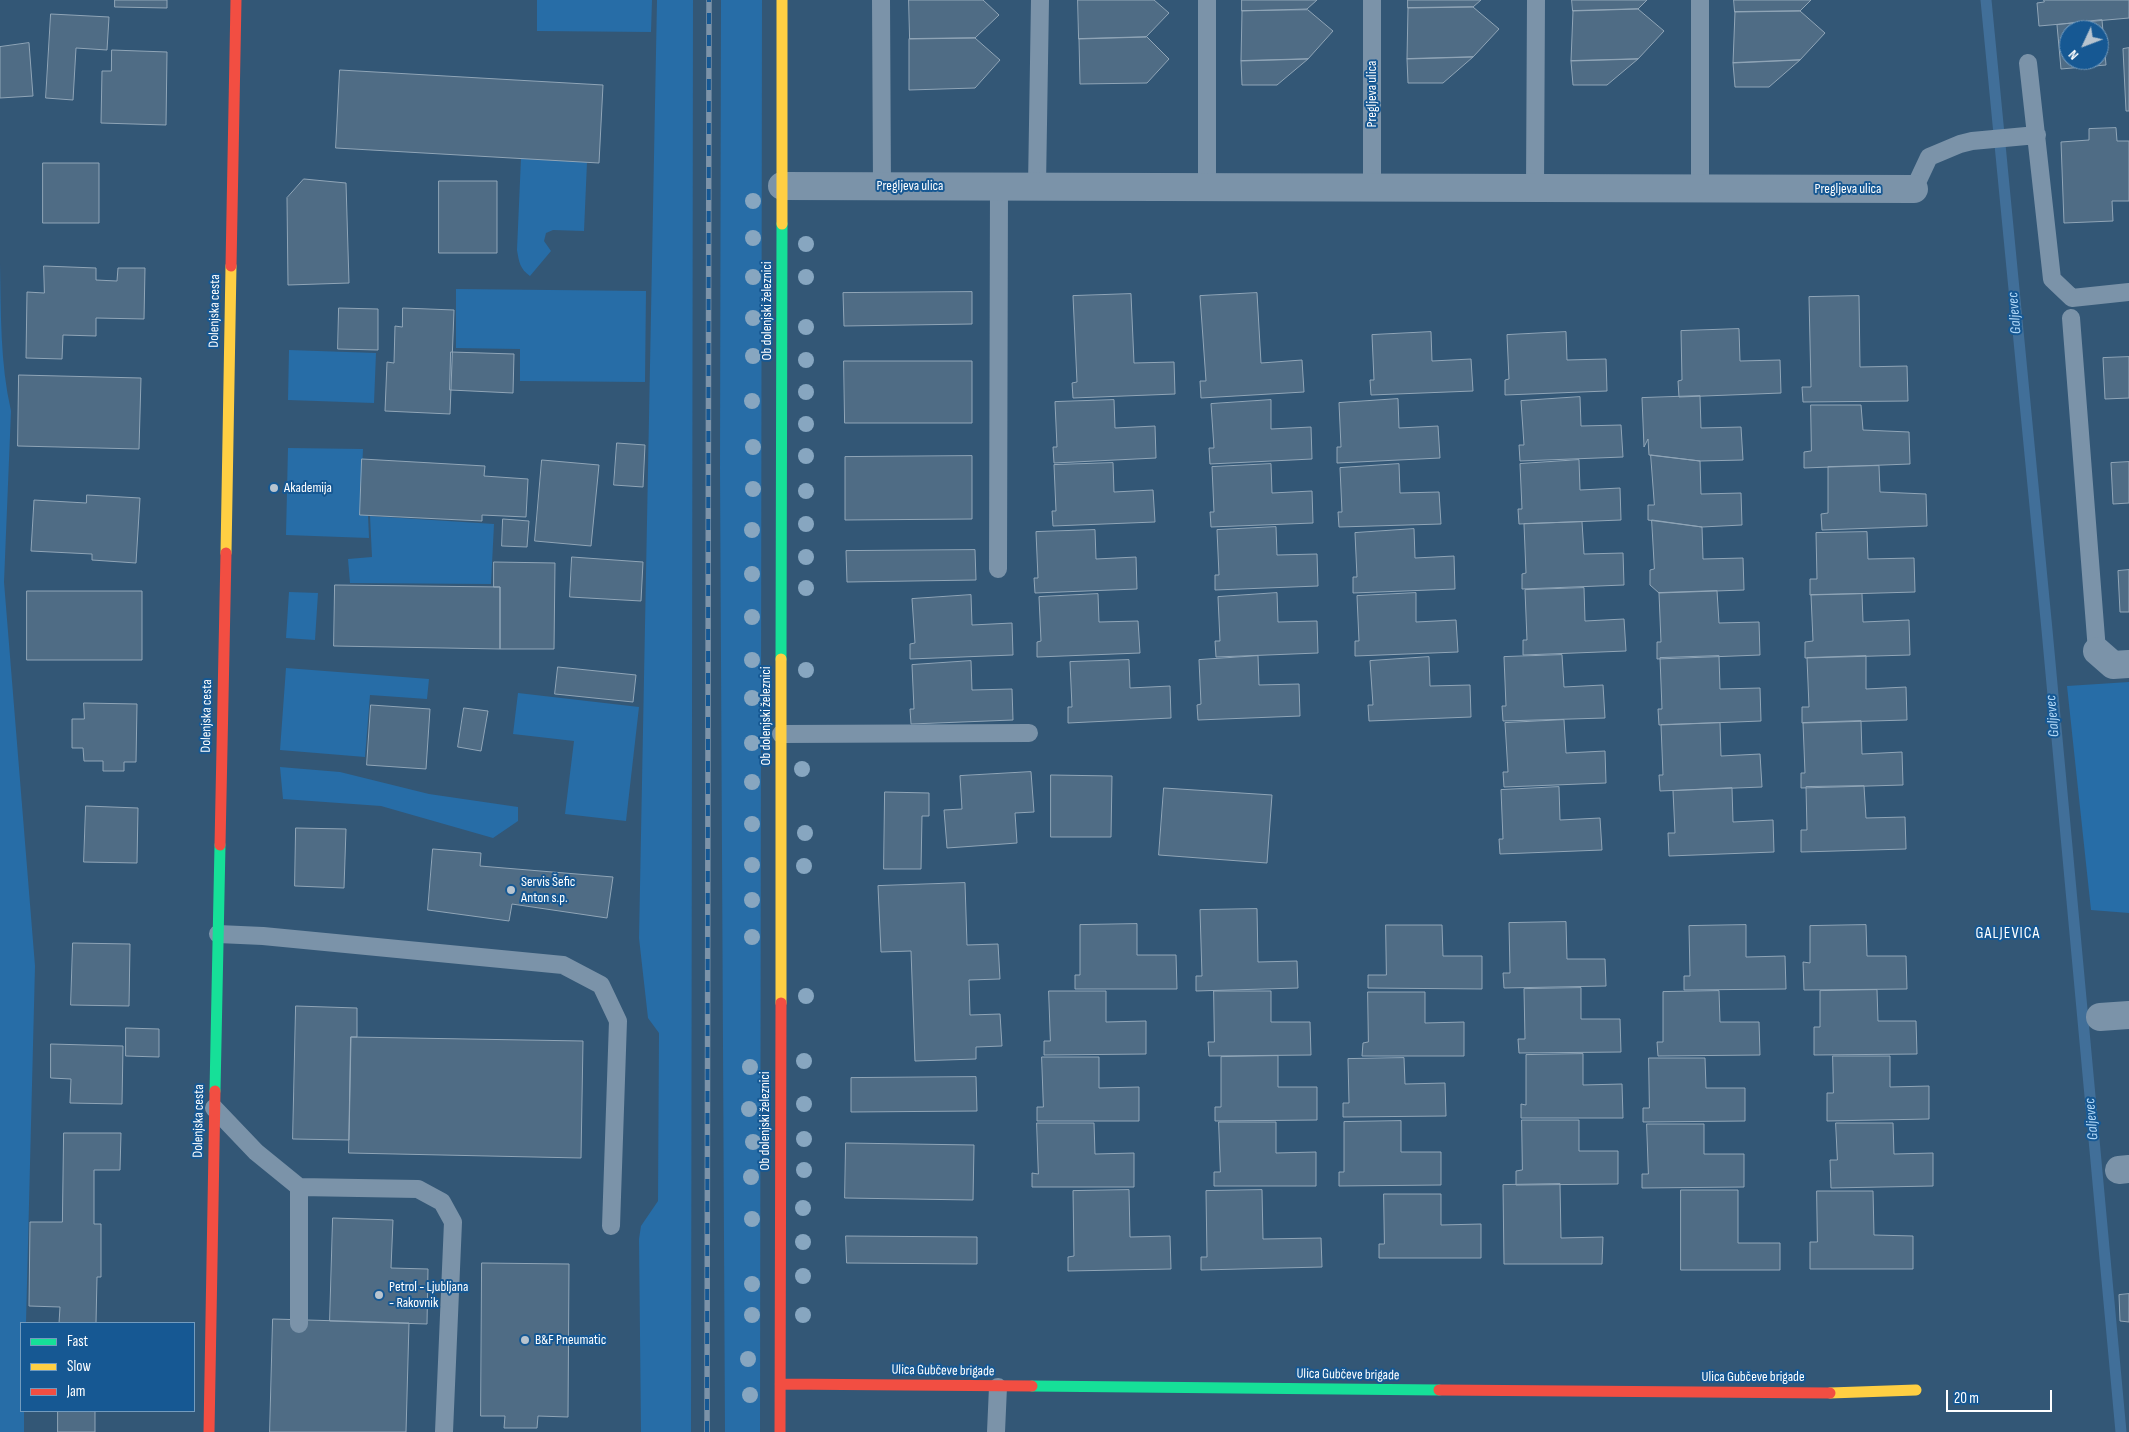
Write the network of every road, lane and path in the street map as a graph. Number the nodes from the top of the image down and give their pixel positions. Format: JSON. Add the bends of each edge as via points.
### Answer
{"nodes":[{"id":1,"x":236,"y":0,"type":"edge"},
{"id":2,"x":782,"y":0,"type":"edge"},
{"id":3,"x":881,"y":0,"type":"edge"},
{"id":4,"x":1040,"y":0,"type":"edge"},
{"id":5,"x":1207,"y":0,"type":"edge"},
{"id":6,"x":1372,"y":0,"type":"edge"},
{"id":7,"x":1536,"y":0,"type":"edge"},
{"id":8,"x":1700,"y":0,"type":"edge"},
{"id":9,"x":2028,"y":63,"type":"dead end"},
{"id":10,"x":2037,"y":135,"type":"junction"},
{"id":11,"x":782,"y":186,"type":"junction"},
{"id":12,"x":882,"y":186,"type":"junction"},
{"id":13,"x":1000,"y":186,"type":"junction"},
{"id":14,"x":1038,"y":186,"type":"junction"},
{"id":15,"x":1207,"y":187,"type":"junction"},
{"id":16,"x":1372,"y":187,"type":"junction"},
{"id":17,"x":1535,"y":188,"type":"junction"},
{"id":18,"x":1700,"y":189,"type":"junction"},
{"id":19,"x":1914,"y":189,"type":"joint"},
{"id":20,"x":2129,"y":292,"type":"edge"},
{"id":21,"x":2071,"y":318,"type":"dead end"},
{"id":22,"x":998,"y":569,"type":"dead end"},
{"id":23,"x":2096,"y":651,"type":"joint"},
{"id":24,"x":2129,"y":664,"type":"edge"},
{"id":25,"x":1029,"y":733,"type":"dead end"},
{"id":26,"x":781,"y":734,"type":"junction"},
{"id":27,"x":218,"y":934,"type":"junction"},
{"id":28,"x":2129,"y":1015,"type":"edge"},
{"id":29,"x":2100,"y":1018,"type":"dead end"},
{"id":30,"x":214,"y":1108,"type":"junction"},
{"id":31,"x":299,"y":1187,"type":"junction"},
{"id":32,"x":611,"y":1226,"type":"dead end"},
{"id":33,"x":299,"y":1324,"type":"dead end"},
{"id":34,"x":780,"y":1384,"type":"junction"},
{"id":35,"x":998,"y":1387,"type":"junction"},
{"id":36,"x":1916,"y":1390,"type":"dead end"},
{"id":37,"x":209,"y":1432,"type":"edge"},
{"id":38,"x":444,"y":1432,"type":"edge"},
{"id":39,"x":780,"y":1432,"type":"edge"},
{"id":40,"x":996,"y":1432,"type":"edge"}],
"edges":[{"from":1,"to":27,"type":"street","name":"Dolenjska cesta"},
{"from":2,"to":11,"type":"street","name":"Ob dolenjski železnici"},
{"from":3,"to":12,"type":"lane"},
{"from":4,"to":14,"type":"lane"},
{"from":5,"to":15,"type":"lane"},
{"from":6,"to":16,"type":"lane","name":"Pregljeva ulica"},
{"from":7,"to":17,"type":"lane"},
{"from":8,"to":18,"type":"lane"},
{"from":9,"to":10,"type":"lane"},
{"from":10,"to":19,"type":"lane","name":"Pregljeva ulica","via":[[1972,141],[1929,157]]},
{"from":10,"to":20,"type":"lane","via":[[2052,279],[2072,298]]},
{"from":11,"to":12,"type":"street","name":"Pregljeva ulica"},
{"from":11,"to":26,"type":"street","name":"Ob dolenjski železnici"},
{"from":12,"to":13,"type":"street","name":"Pregljeva ulica"},
{"from":13,"to":14,"type":"street","name":"Pregljeva ulica"},
{"from":13,"to":22,"type":"lane"},
{"from":14,"to":15,"type":"street","name":"Pregljeva ulica"},
{"from":15,"to":16,"type":"street","name":"Pregljeva ulica"},
{"from":16,"to":17,"type":"street","name":"Pregljeva ulica"},
{"from":17,"to":18,"type":"street","name":"Pregljeva ulica"},
{"from":18,"to":19,"type":"street","name":"Pregljeva ulica"},
{"from":21,"to":23,"type":"lane"},
{"from":23,"to":24,"type":"street","via":[[2112,665]]},
{"from":25,"to":26,"type":"lane"},
{"from":26,"to":34,"type":"street","name":"Ob dolenjski železnici"},
{"from":27,"to":30,"type":"street","name":"Dolenjska cesta"},
{"from":27,"to":32,"type":"lane","via":[[563,965],[601,985],[618,1021]]},
{"from":28,"to":29,"type":"street"},
{"from":30,"to":31,"type":"lane","via":[[256,1152]]},
{"from":30,"to":37,"type":"street","name":"Dolenjska cesta"},
{"from":31,"to":33,"type":"lane"},
{"from":31,"to":38,"type":"lane","via":[[418,1189],[442,1202],[452,1222]]},
{"from":34,"to":35,"type":"street","name":"Ulica Gubčeve brigade"},
{"from":34,"to":39,"type":"street","name":"Ob dolenjski železnici"},
{"from":35,"to":36,"type":"street","name":"Ulica Gubčeve brigade","via":[[1813,1393]]},
{"from":35,"to":40,"type":"lane"}]}
